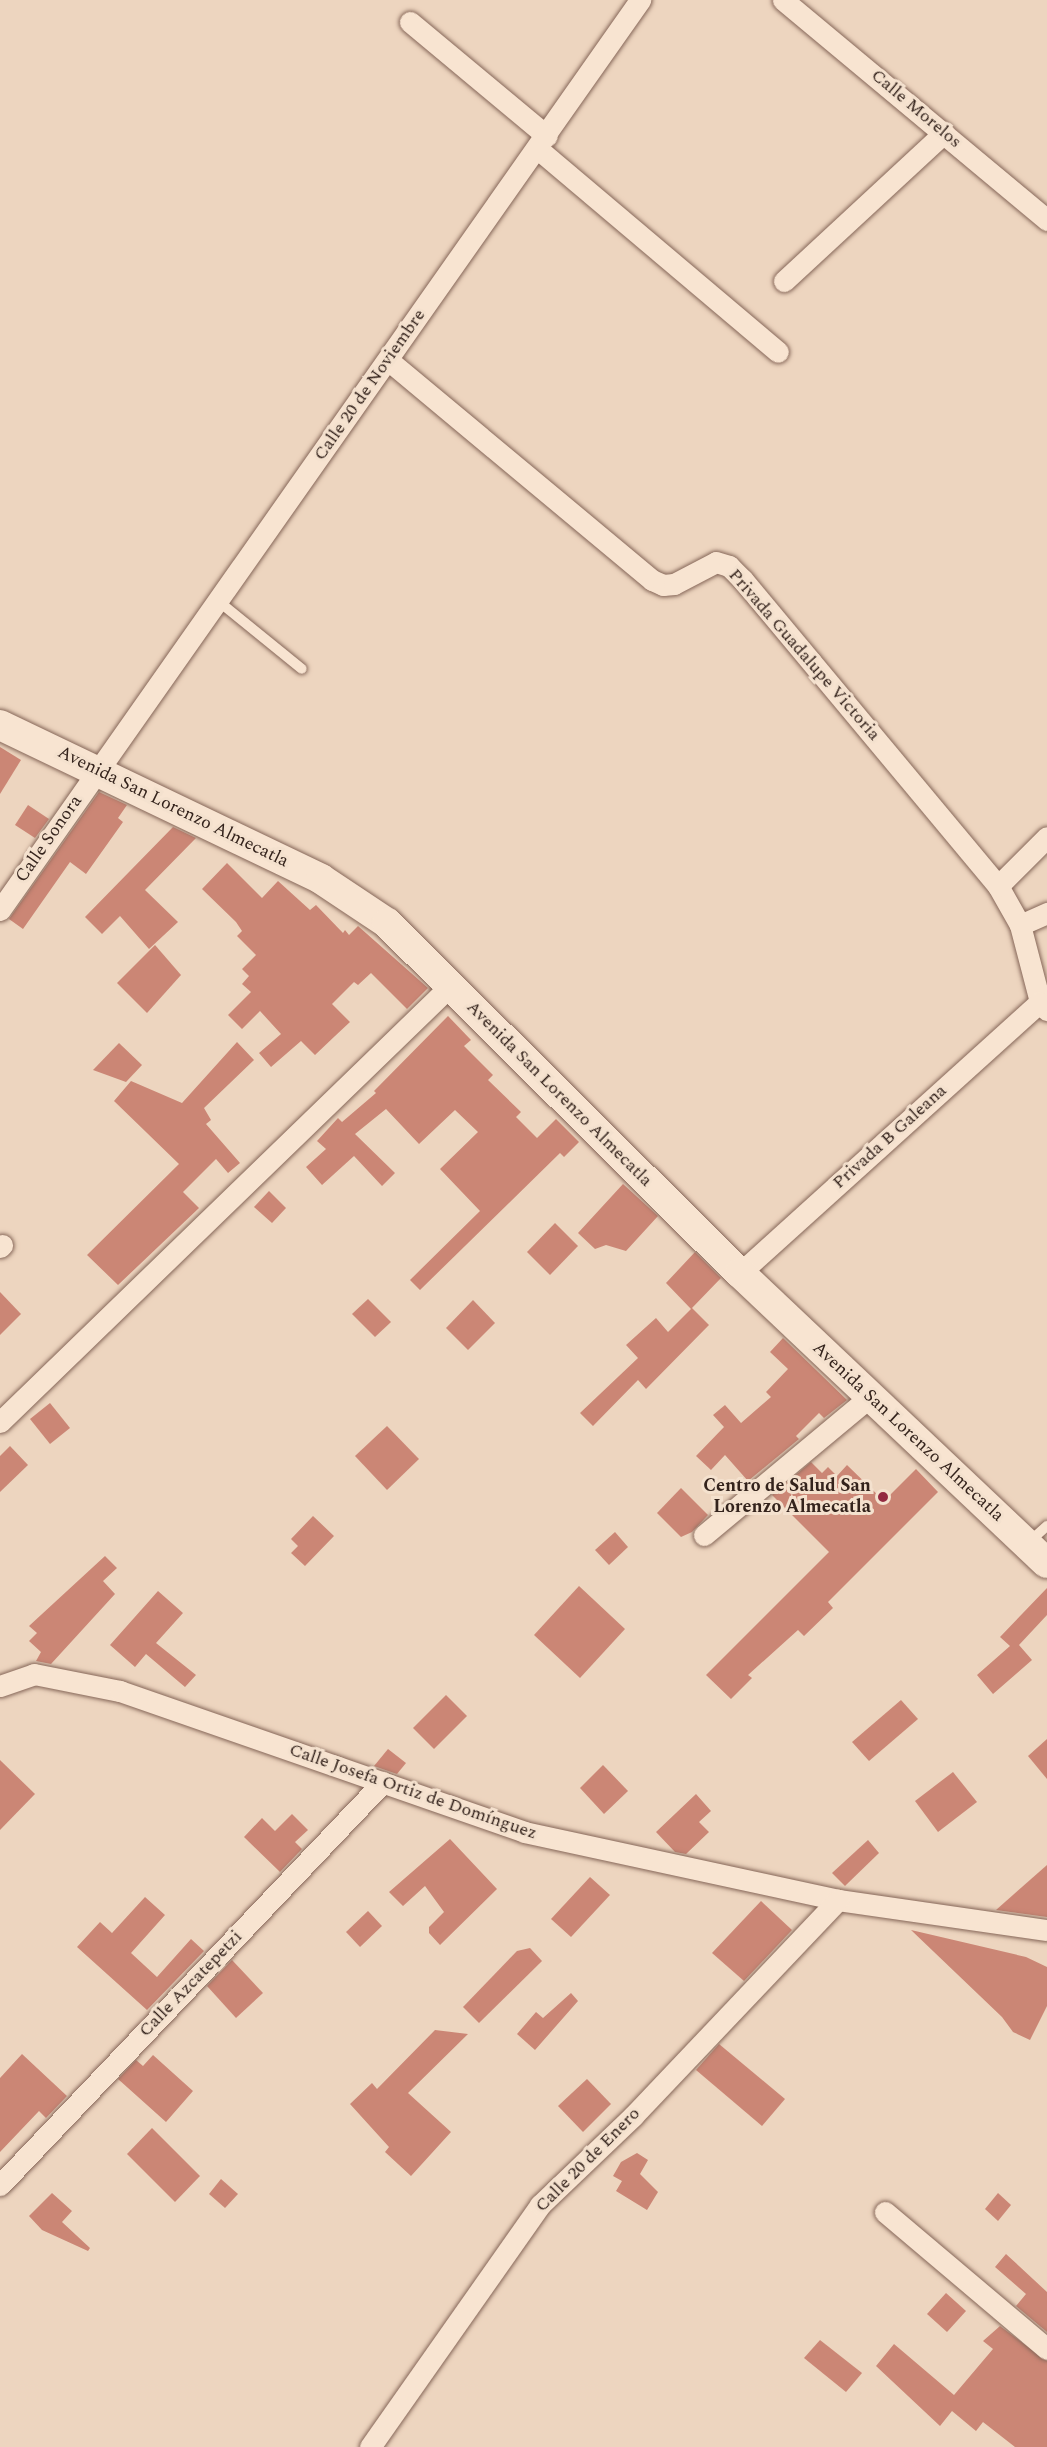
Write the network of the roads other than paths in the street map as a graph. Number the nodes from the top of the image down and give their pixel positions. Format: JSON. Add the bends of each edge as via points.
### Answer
{"nodes":[{"id":1,"x":640,"y":0,"type":"edge"},
{"id":2,"x":783,"y":0,"type":"edge"},
{"id":3,"x":410,"y":22,"type":"dead end"},
{"id":4,"x":944,"y":133,"type":"junction"},
{"id":5,"x":543,"y":142,"type":"junction"},
{"id":6,"x":1047,"y":220,"type":"edge"},
{"id":7,"x":784,"y":281,"type":"dead end"},
{"id":8,"x":778,"y":352,"type":"dead end"},
{"id":9,"x":388,"y":360,"type":"junction"},
{"id":10,"x":217,"y":600,"type":"junction"},
{"id":11,"x":302,"y":669,"type":"dead end"},
{"id":12,"x":0,"y":725,"type":"edge"},
{"id":13,"x":98,"y":769,"type":"junction"},
{"id":14,"x":1047,"y":837,"type":"edge"},
{"id":15,"x":998,"y":886,"type":"junction"},
{"id":16,"x":0,"y":910,"type":"edge"},
{"id":17,"x":1047,"y":913,"type":"edge"},
{"id":18,"x":1020,"y":925,"type":"junction"},
{"id":19,"x":450,"y":986,"type":"junction"},
{"id":20,"x":1044,"y":1006,"type":"edge"},
{"id":21,"x":740,"y":1273,"type":"junction"},
{"id":22,"x":871,"y":1396,"type":"junction"},
{"id":23,"x":0,"y":1422,"type":"edge"},
{"id":24,"x":704,"y":1535,"type":"dead end"},
{"id":25,"x":1040,"y":1544,"type":"edge"},
{"id":26,"x":0,"y":1686,"type":"edge"},
{"id":27,"x":383,"y":1782,"type":"junction"},
{"id":28,"x":838,"y":1900,"type":"junction"},
{"id":29,"x":1047,"y":1929,"type":"edge"},
{"id":30,"x":0,"y":2185,"type":"edge"},
{"id":31,"x":885,"y":2212,"type":"dead end"},
{"id":32,"x":1047,"y":2349,"type":"edge"},
{"id":33,"x":370,"y":2447,"type":"edge"}],
"edges":[{"from":1,"to":5,"type":"street","name":"Calle 20 de Noviembre"},
{"from":2,"to":4,"type":"street","name":"Calle Morelos"},
{"from":3,"to":5,"type":"street"},
{"from":4,"to":6,"type":"street","name":"Calle Morelos"},
{"from":4,"to":7,"type":"street"},
{"from":5,"to":8,"type":"street"},
{"from":5,"to":9,"type":"street","name":"Calle 20 de Noviembre"},
{"from":9,"to":10,"type":"street","name":"Calle 20 de Noviembre"},
{"from":9,"to":15,"type":"street","name":"Privada Guadalupe Victoria","via":[[652,580],[674,584],[716,562],[729,566]]},
{"from":10,"to":11,"type":"lane"},
{"from":10,"to":13,"type":"street","name":"Calle 20 de Noviembre"},
{"from":12,"to":13,"type":"main road","name":"Avenida San Lorenzo Almecatla"},
{"from":13,"to":16,"type":"street","name":"Calle Sonora"},
{"from":13,"to":19,"type":"main road","name":"Avenida San Lorenzo Almecatla","via":[[347,893],[387,923]]},
{"from":14,"to":15,"type":"street"},
{"from":15,"to":18,"type":"street","name":"Privada Guadalupe Victoria"},
{"from":17,"to":18,"type":"street"},
{"from":18,"to":20,"type":"street","name":"Privada Guadalupe Victoria"},
{"from":19,"to":21,"type":"main road","name":"Avenida San Lorenzo Almecatla"},
{"from":19,"to":23,"type":"street"},
{"from":20,"to":21,"type":"street","name":"Privada B Galeana"},
{"from":21,"to":22,"type":"main road","name":"Avenida San Lorenzo Almecatla"},
{"from":22,"to":24,"type":"street"},
{"from":22,"to":25,"type":"main road","name":"Avenida San Lorenzo Almecatla"},
{"from":26,"to":27,"type":"street","name":"Calle Josefa Ortiz de Domínguez","via":[[34,1674],[120,1691]]},
{"from":27,"to":28,"type":"street","name":"Calle Josefa Ortiz de Domínguez","via":[[524,1832]]},
{"from":27,"to":30,"type":"street","name":"Calle Azcatepetzi"},
{"from":28,"to":29,"type":"street","name":"Calle Josefa Ortiz de Domínguez"},
{"from":28,"to":33,"type":"street","name":"Calle 20 de Enero","via":[[633,2116],[540,2205]]},
{"from":31,"to":32,"type":"street"}]}
